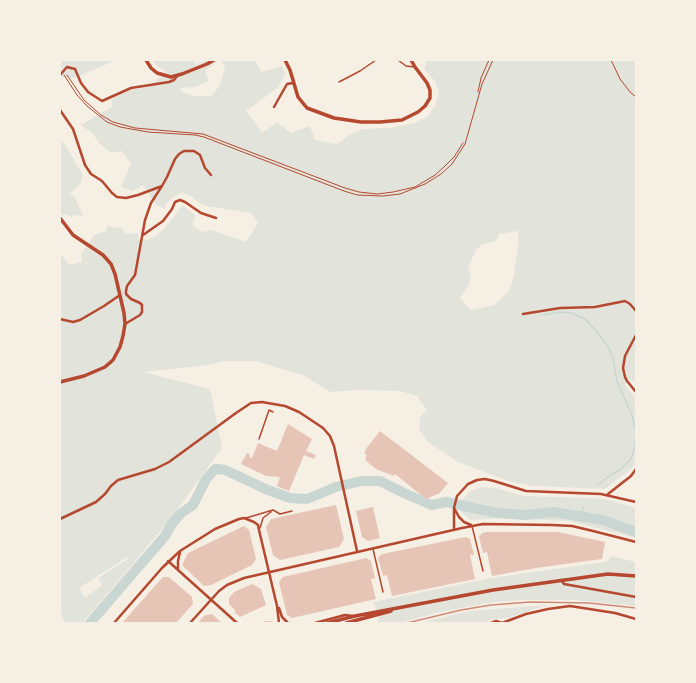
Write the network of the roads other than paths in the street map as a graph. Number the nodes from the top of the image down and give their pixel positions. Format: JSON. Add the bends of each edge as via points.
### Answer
{"nodes":[{"id":1,"x":146,"y":60,"type":"edge"},
{"id":2,"x":214,"y":60,"type":"edge"},
{"id":3,"x":284,"y":60,"type":"edge"},
{"id":4,"x":376,"y":60,"type":"edge"},
{"id":5,"x":398,"y":60,"type":"edge"},
{"id":6,"x":411,"y":60,"type":"edge"},
{"id":7,"x":414,"y":67,"type":"junction"},
{"id":8,"x":60,"y":76,"type":"edge"},
{"id":9,"x":177,"y":76,"type":"junction"},
{"id":10,"x":339,"y":82,"type":"dead end"},
{"id":11,"x":293,"y":83,"type":"junction"},
{"id":12,"x":274,"y":107,"type":"dead end"},
{"id":13,"x":60,"y":110,"type":"edge"},
{"id":14,"x":211,"y":175,"type":"dead end"},
{"id":15,"x":162,"y":186,"type":"junction"},
{"id":16,"x":60,"y":218,"type":"edge"},
{"id":17,"x":216,"y":218,"type":"dead end"},
{"id":18,"x":143,"y":235,"type":"junction"},
{"id":19,"x":120,"y":295,"type":"junction"},
{"id":20,"x":636,"y":311,"type":"edge"},
{"id":21,"x":523,"y":314,"type":"dead end"},
{"id":22,"x":60,"y":319,"type":"edge"},
{"id":23,"x":125,"y":324,"type":"junction"},
{"id":24,"x":636,"y":336,"type":"edge"},
{"id":25,"x":60,"y":382,"type":"edge"},
{"id":26,"x":636,"y":392,"type":"edge"},
{"id":27,"x":273,"y":412,"type":"dead end"},
{"id":28,"x":258,"y":440,"type":"dead end"},
{"id":29,"x":636,"y":469,"type":"edge"},
{"id":30,"x":608,"y":494,"type":"junction"},
{"id":31,"x":636,"y":502,"type":"edge"},
{"id":32,"x":454,"y":508,"type":"junction"},
{"id":33,"x":273,"y":510,"type":"junction"},
{"id":34,"x":292,"y":511,"type":"dead end"},
{"id":35,"x":244,"y":518,"type":"junction"},
{"id":36,"x":60,"y":519,"type":"edge"},
{"id":37,"x":472,"y":526,"type":"junction"},
{"id":38,"x":454,"y":529,"type":"junction"},
{"id":39,"x":259,"y":530,"type":"junction"},
{"id":40,"x":636,"y":542,"type":"edge"},
{"id":41,"x":372,"y":548,"type":"junction"},
{"id":42,"x":180,"y":551,"type":"junction"},
{"id":43,"x":358,"y":551,"type":"junction"},
{"id":44,"x":168,"y":561,"type":"junction"},
{"id":45,"x":178,"y":570,"type":"junction"},
{"id":46,"x":269,"y":572,"type":"junction"},
{"id":47,"x":483,"y":572,"type":"dead end"},
{"id":48,"x":636,"y":576,"type":"edge"},
{"id":49,"x":561,"y":580,"type":"junction"},
{"id":50,"x":383,"y":592,"type":"dead end"},
{"id":51,"x":636,"y":597,"type":"edge"},
{"id":52,"x":211,"y":600,"type":"junction"},
{"id":53,"x":432,"y":602,"type":"junction"},
{"id":54,"x":278,"y":606,"type":"junction"},
{"id":55,"x":355,"y":616,"type":"junction"},
{"id":56,"x":636,"y":619,"type":"edge"},
{"id":57,"x":114,"y":623,"type":"edge"},
{"id":58,"x":190,"y":623,"type":"edge"},
{"id":59,"x":237,"y":623,"type":"edge"},
{"id":60,"x":264,"y":623,"type":"edge"},
{"id":61,"x":272,"y":623,"type":"edge"},
{"id":62,"x":279,"y":623,"type":"edge"},
{"id":63,"x":288,"y":623,"type":"edge"},
{"id":64,"x":315,"y":623,"type":"edge"},
{"id":65,"x":327,"y":623,"type":"edge"},
{"id":66,"x":346,"y":623,"type":"edge"},
{"id":67,"x":491,"y":623,"type":"edge"},
{"id":68,"x":502,"y":623,"type":"edge"}],
"edges":[{"from":1,"to":9,"type":"street","via":[[157,73]]},
{"from":2,"to":9,"type":"street"},
{"from":3,"to":11,"type":"street"},
{"from":4,"to":10,"type":"lane"},
{"from":5,"to":7,"type":"lane","via":[[406,66]]},
{"from":6,"to":7,"type":"street"},
{"from":7,"to":11,"type":"street","via":[[429,86],[430,98],[418,112],[395,121],[361,122],[312,111],[300,101]]},
{"from":8,"to":9,"type":"street","via":[[67,67],[75,69],[88,92],[102,101],[131,88],[169,82]]},
{"from":11,"to":12,"type":"street","via":[[287,84]]},
{"from":13,"to":15,"type":"street","via":[[72,129],[85,165],[91,174],[102,181],[117,197],[126,198]]},
{"from":14,"to":15,"type":"street","via":[[200,155],[194,151],[184,151],[175,159]]},
{"from":15,"to":18,"type":"street","via":[[151,203]]},
{"from":16,"to":19,"type":"street","via":[[73,235],[107,259],[115,274]]},
{"from":17,"to":18,"type":"street","via":[[201,213],[180,200],[175,202],[163,221]]},
{"from":18,"to":23,"type":"street","via":[[135,275],[126,290],[131,300],[142,305],[142,312]]},
{"from":19,"to":22,"type":"street","via":[[80,320],[73,322]]},
{"from":19,"to":23,"type":"street"},
{"from":20,"to":21,"type":"street","via":[[625,301],[595,307],[560,308]]},
{"from":23,"to":25,"type":"street","via":[[120,347],[113,360],[105,367],[84,376]]},
{"from":24,"to":26,"type":"street","via":[[625,356],[623,368],[627,381]]},
{"from":27,"to":28,"type":"lane","via":[[269,410]]},
{"from":29,"to":30,"type":"street"},
{"from":30,"to":31,"type":"street"},
{"from":30,"to":32,"type":"street","via":[[526,491],[485,479],[468,484],[457,496]]},
{"from":32,"to":37,"type":"street","via":[[464,522]]},
{"from":32,"to":38,"type":"street"},
{"from":33,"to":34,"type":"lane","via":[[280,514]]},
{"from":33,"to":35,"type":"lane"},
{"from":33,"to":39,"type":"lane","via":[[263,518]]},
{"from":35,"to":39,"type":"street","via":[[254,522]]},
{"from":35,"to":42,"type":"street","via":[[215,528]]},
{"from":36,"to":43,"type":"street","via":[[96,502],[118,480],[155,470],[169,462],[251,403],[272,403],[299,412],[323,428],[330,436]]},
{"from":37,"to":38,"type":"street"},
{"from":37,"to":40,"type":"street","via":[[572,526]]},
{"from":37,"to":47,"type":"lane"},
{"from":38,"to":41,"type":"street"},
{"from":39,"to":46,"type":"street"},
{"from":41,"to":43,"type":"street"},
{"from":41,"to":50,"type":"lane"},
{"from":42,"to":44,"type":"street"},
{"from":42,"to":45,"type":"street"},
{"from":43,"to":46,"type":"street"},
{"from":44,"to":45,"type":"street"},
{"from":44,"to":57,"type":"street"},
{"from":45,"to":52,"type":"street"},
{"from":46,"to":52,"type":"street","via":[[237,580],[219,591]]},
{"from":46,"to":54,"type":"street"},
{"from":48,"to":49,"type":"street","via":[[608,574]]},
{"from":49,"to":51,"type":"street","via":[[564,584]]},
{"from":49,"to":53,"type":"street"},
{"from":52,"to":58,"type":"street"},
{"from":52,"to":59,"type":"street"},
{"from":53,"to":55,"type":"street"},
{"from":53,"to":66,"type":"street"},
{"from":54,"to":62,"type":"street"},
{"from":54,"to":63,"type":"street","via":[[282,617]]},
{"from":55,"to":64,"type":"street","via":[[345,615]]},
{"from":55,"to":65,"type":"street"},
{"from":56,"to":68,"type":"street","via":[[616,612],[570,606],[526,614]]},
{"from":60,"to":61,"type":"street"},
{"from":67,"to":68,"type":"street","via":[[496,620]]}]}
